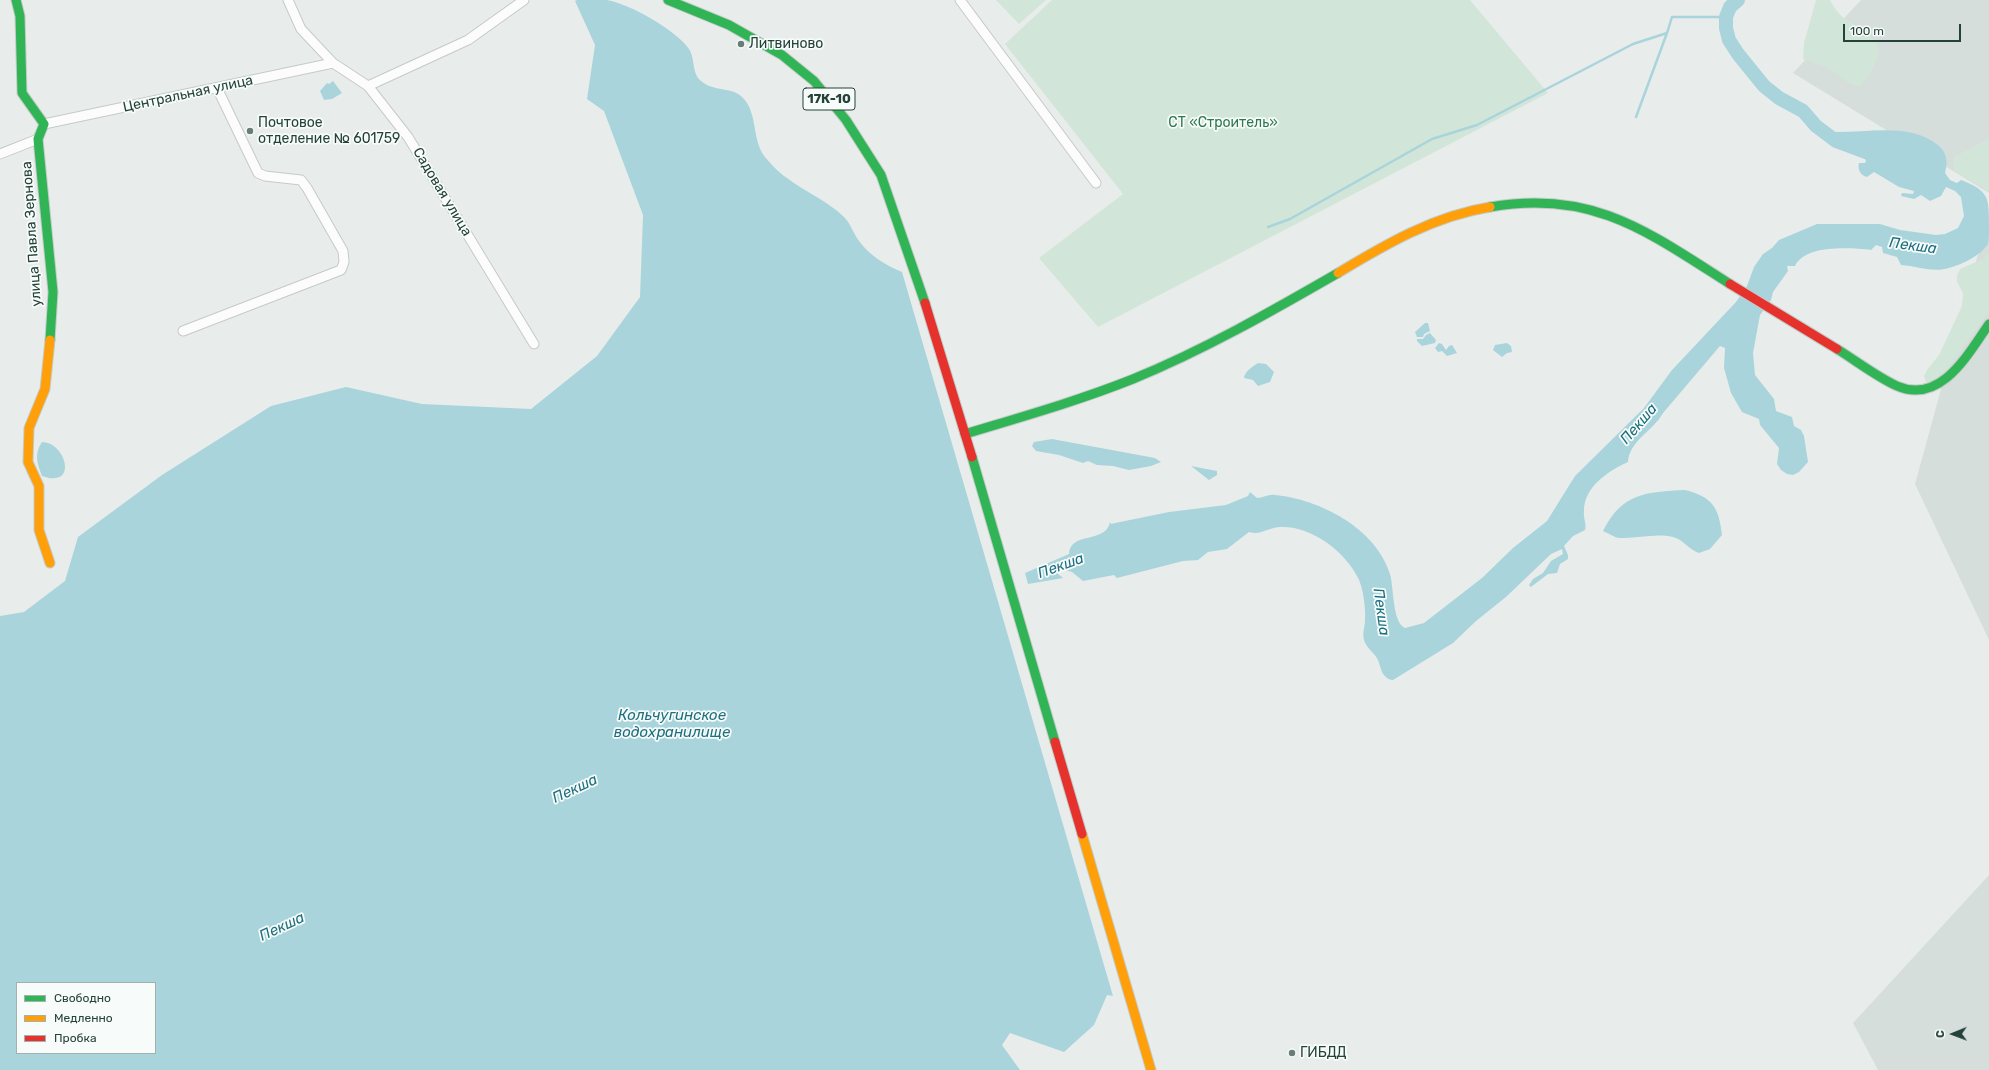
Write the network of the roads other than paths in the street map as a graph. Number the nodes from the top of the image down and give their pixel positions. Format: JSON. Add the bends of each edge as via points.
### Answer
{"nodes":[{"id":1,"x":16,"y":0,"type":"edge"},
{"id":2,"x":288,"y":0,"type":"edge"},
{"id":3,"x":524,"y":0,"type":"edge"},
{"id":4,"x":668,"y":0,"type":"edge"},
{"id":5,"x":960,"y":0,"type":"edge"},
{"id":6,"x":333,"y":63,"type":"junction"},
{"id":7,"x":368,"y":86,"type":"junction"},
{"id":8,"x":217,"y":88,"type":"junction"},
{"id":9,"x":44,"y":124,"type":"junction"},
{"id":10,"x":38,"y":139,"type":"junction"},
{"id":11,"x":0,"y":154,"type":"edge"},
{"id":12,"x":1096,"y":183,"type":"dead end"},
{"id":13,"x":1989,"y":324,"type":"edge"},
{"id":14,"x":183,"y":331,"type":"dead end"},
{"id":15,"x":534,"y":344,"type":"dead end"},
{"id":16,"x":965,"y":434,"type":"junction"},
{"id":17,"x":50,"y":563,"type":"dead end"},
{"id":18,"x":1149,"y":1068,"type":"edge"}],
"edges":[{"from":1,"to":9,"type":"street","via":[[20,16],[22,93]]},
{"from":2,"to":6,"type":"street","name":"Садовая улица","via":[[301,29]]},
{"from":3,"to":7,"type":"street","via":[[468,40]]},
{"from":4,"to":16,"type":"street","number":"17К-10","via":[[720,21],[782,55],[814,81],[846,120],[881,175],[914,268]]},
{"from":5,"to":12,"type":"street"},
{"from":6,"to":7,"type":"street","name":"Садовая улица"},
{"from":6,"to":8,"type":"street","name":"Центральная улица"},
{"from":7,"to":15,"type":"street","name":"Садовая улица","via":[[408,137]]},
{"from":8,"to":9,"type":"street","name":"Центральная улица"},
{"from":8,"to":14,"type":"street","via":[[258,173],[301,180],[343,251],[344,262],[341,270]]},
{"from":9,"to":10,"type":"street","name":"улица Павла Зернова"},
{"from":10,"to":11,"type":"street"},
{"from":10,"to":17,"type":"street","name":"улица Павла Зернова","via":[[54,292],[48,373],[45,389],[29,428],[28,462],[39,486],[39,530]]},
{"from":13,"to":16,"type":"street","via":[[1952,373],[1932,387],[1916,390],[1897,386],[1679,250],[1622,220],[1566,203],[1533,202],[1482,208],[1415,230],[1199,348],[1155,369],[1103,390]]},
{"from":16,"to":18,"type":"street"}]}
